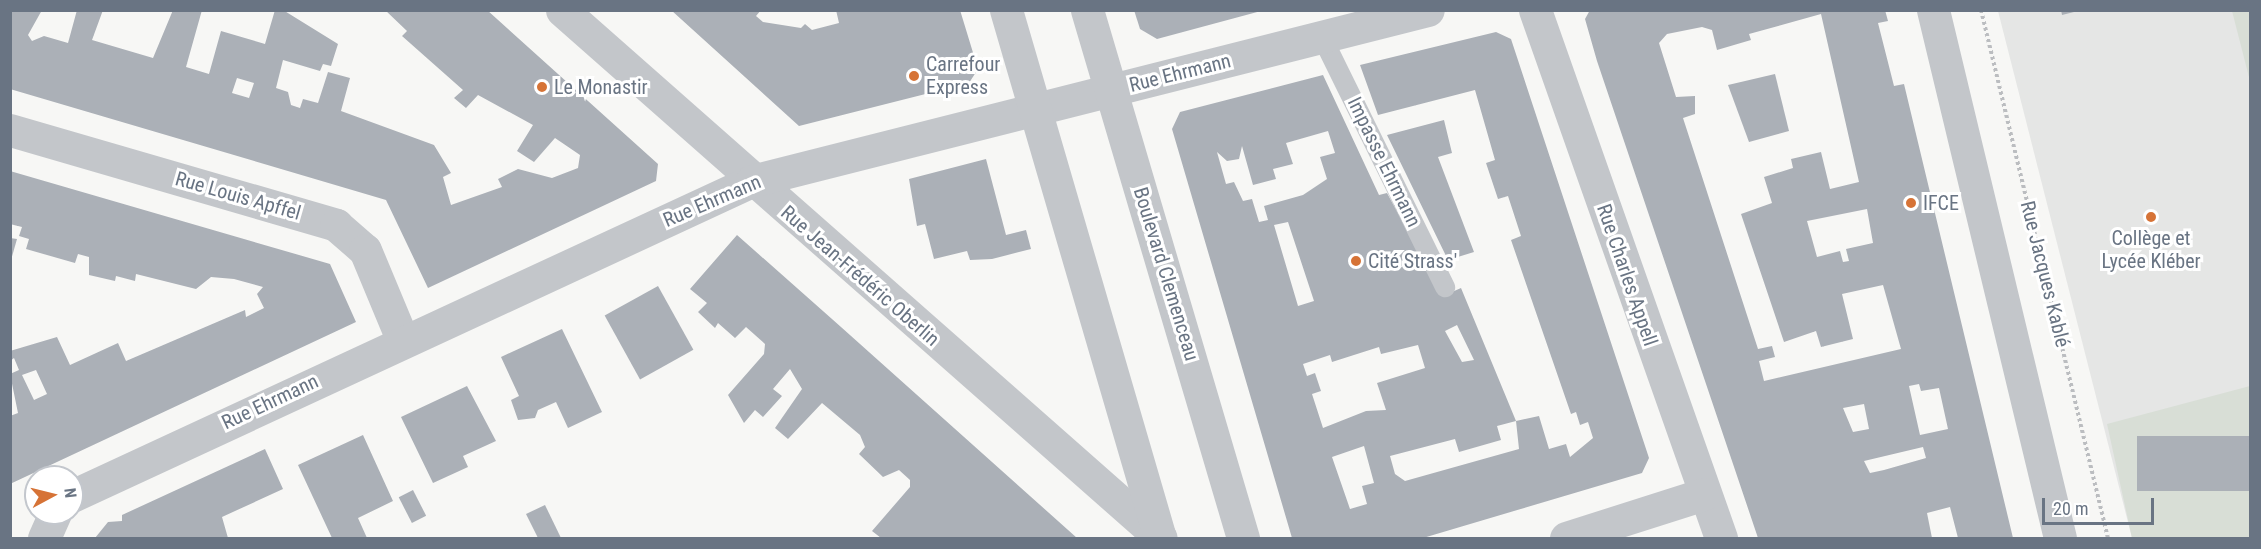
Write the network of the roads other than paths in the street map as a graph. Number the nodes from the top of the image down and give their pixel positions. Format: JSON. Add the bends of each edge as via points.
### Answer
{"nodes":[{"id":1,"x":562,"y":10,"type":"edge"},
{"id":2,"x":1006,"y":10,"type":"edge"},
{"id":3,"x":1087,"y":10,"type":"edge"},
{"id":4,"x":1428,"y":10,"type":"edge"},
{"id":5,"x":1535,"y":10,"type":"edge"},
{"id":6,"x":1933,"y":10,"type":"edge"},
{"id":7,"x":1322,"y":37,"type":"junction"},
{"id":8,"x":1111,"y":90,"type":"junction"},
{"id":9,"x":1036,"y":109,"type":"junction"},
{"id":10,"x":10,"y":130,"type":"edge"},
{"id":11,"x":752,"y":181,"type":"junction"},
{"id":12,"x":1445,"y":286,"type":"dead end"},
{"id":13,"x":402,"y":339,"type":"junction"},
{"id":14,"x":84,"y":490,"type":"edge"},
{"id":15,"x":1704,"y":494,"type":"junction"},
{"id":16,"x":1161,"y":538,"type":"edge"},
{"id":17,"x":1244,"y":538,"type":"edge"},
{"id":18,"x":1566,"y":538,"type":"edge"},
{"id":19,"x":1721,"y":538,"type":"edge"},
{"id":20,"x":2060,"y":538,"type":"edge"}],
"edges":[{"from":1,"to":11,"type":"street","name":"Rue Jean-Frédéric Oberlin"},
{"from":2,"to":9,"type":"street"},
{"from":3,"to":8,"type":"street","name":"Boulevard Clemenceau"},
{"from":4,"to":7,"type":"street","name":"Rue Ehrmann"},
{"from":5,"to":15,"type":"street","name":"Rue Charles Appell"},
{"from":6,"to":20,"type":"street"},
{"from":7,"to":8,"type":"street","name":"Rue Ehrmann"},
{"from":7,"to":12,"type":"lane","name":"Impasse Ehrmann"},
{"from":8,"to":9,"type":"street","name":"Rue Ehrmann"},
{"from":8,"to":17,"type":"street","name":"Boulevard Clemenceau"},
{"from":9,"to":11,"type":"street","name":"Rue Ehrmann"},
{"from":9,"to":16,"type":"street"},
{"from":10,"to":13,"type":"street","name":"Rue Louis Apffel","via":[[336,225],[365,250]]},
{"from":11,"to":13,"type":"street","name":"Rue Ehrmann"},
{"from":11,"to":16,"type":"street","name":"Rue Jean-Frédéric Oberlin"},
{"from":13,"to":14,"type":"street","name":"Rue Ehrmann"},
{"from":15,"to":18,"type":"street"},
{"from":15,"to":19,"type":"street","name":"Rue Charles Appell"}]}
